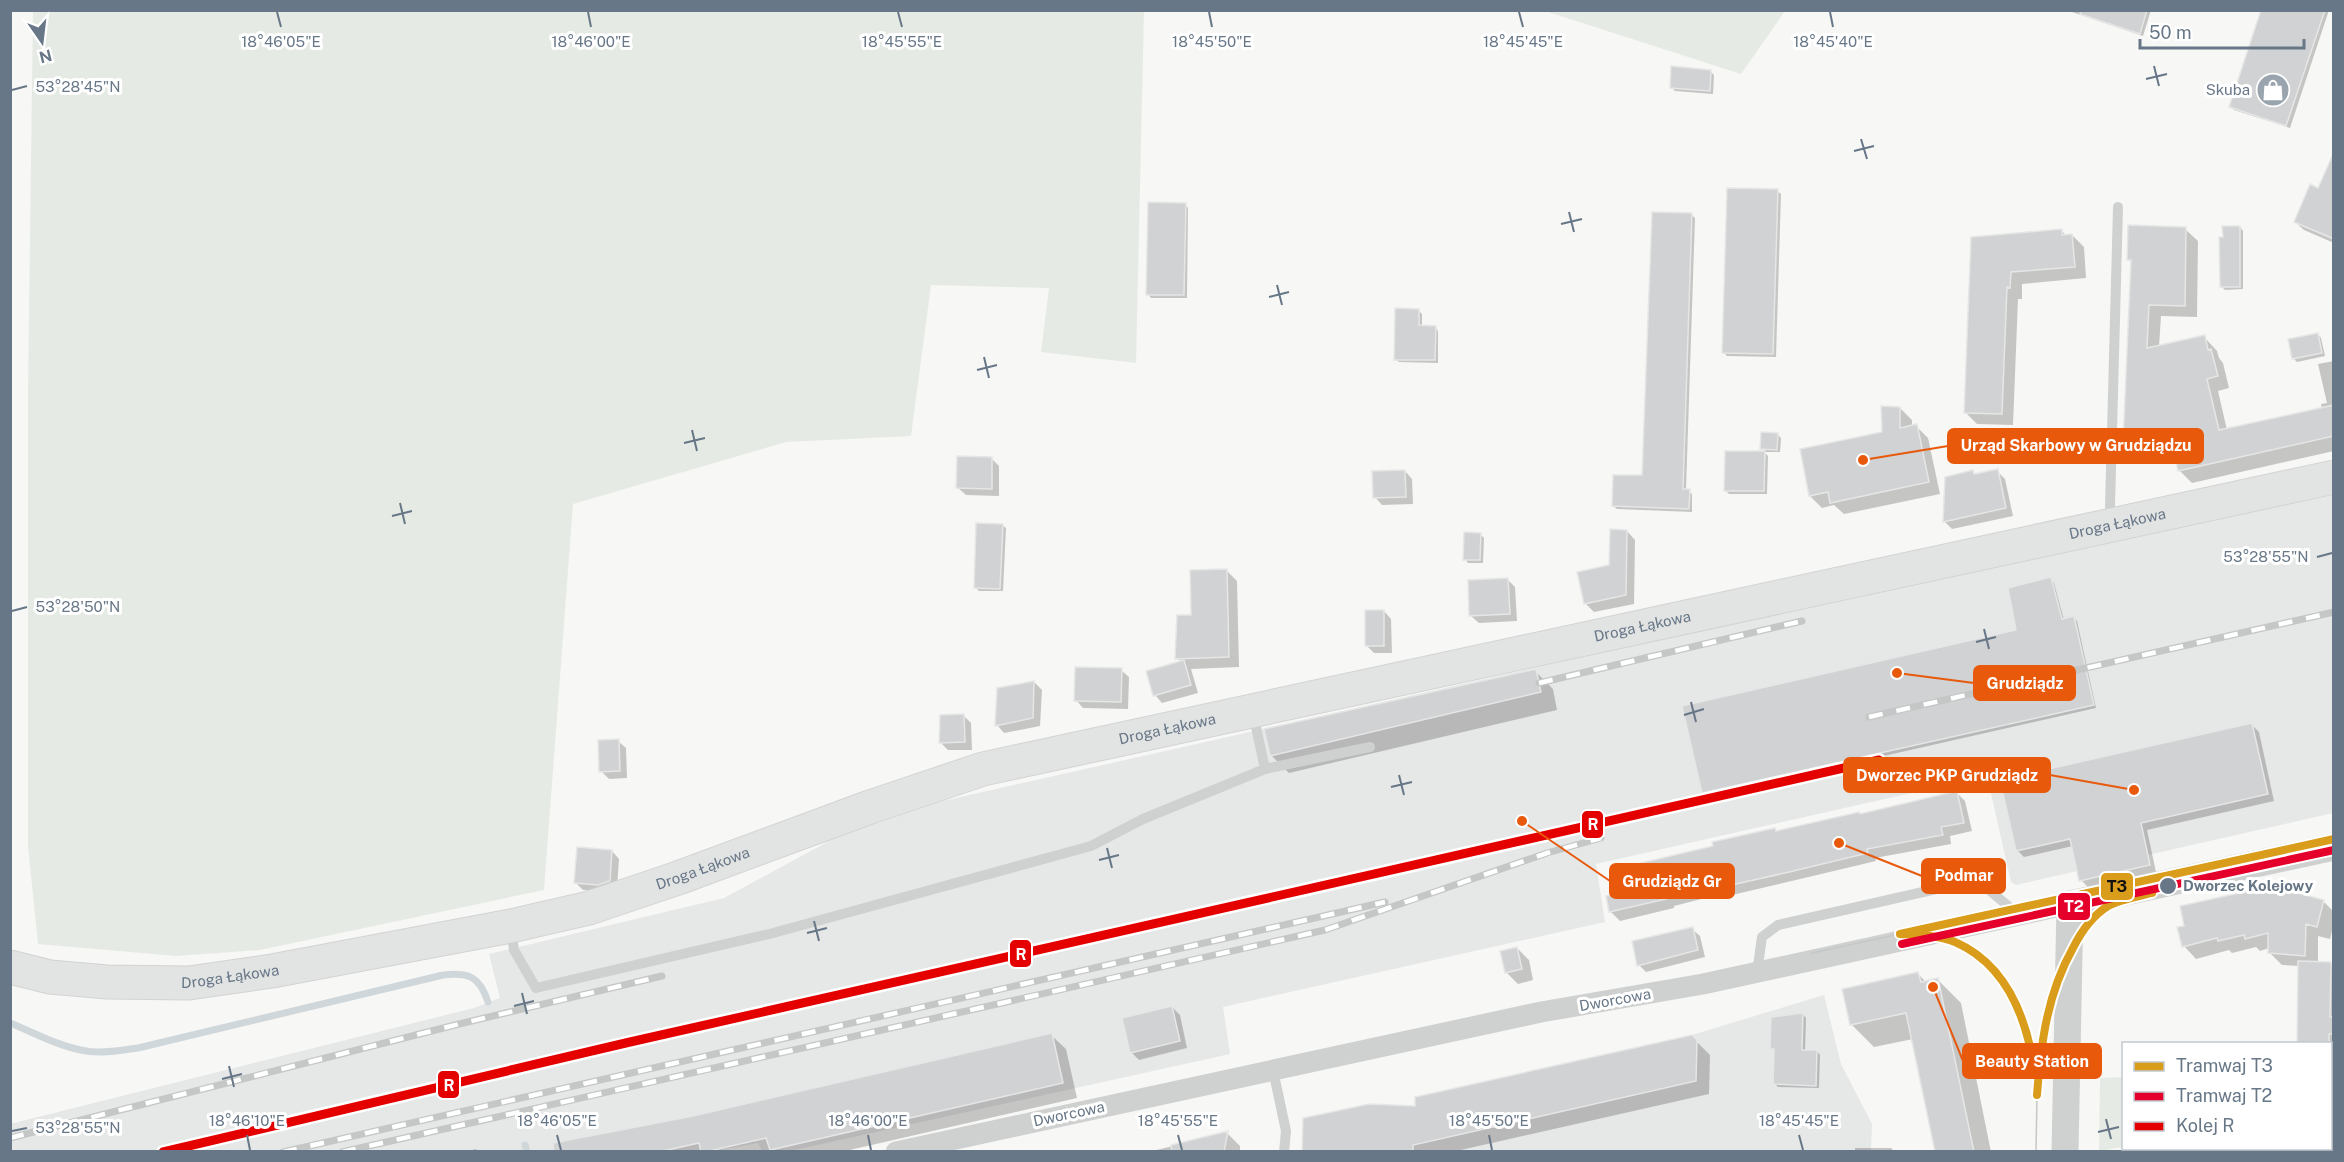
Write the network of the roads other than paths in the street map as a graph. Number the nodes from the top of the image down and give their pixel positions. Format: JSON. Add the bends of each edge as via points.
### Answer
{"nodes":[{"id":1,"x":2118,"y":207,"type":"dead end"},
{"id":2,"x":2334,"y":477,"type":"edge"},
{"id":3,"x":2115,"y":524,"type":"junction"},
{"id":4,"x":1253,"y":711,"type":"junction"},
{"id":5,"x":1370,"y":747,"type":"dead end"},
{"id":6,"x":1265,"y":769,"type":"junction"},
{"id":7,"x":2334,"y":847,"type":"edge"},
{"id":8,"x":2070,"y":904,"type":"junction"},
{"id":9,"x":2020,"y":916,"type":"junction"},
{"id":10,"x":511,"y":926,"type":"junction"},
{"id":11,"x":10,"y":967,"type":"edge"},
{"id":12,"x":1757,"y":973,"type":"junction"},
{"id":13,"x":1273,"y":1070,"type":"junction"},
{"id":14,"x":896,"y":1152,"type":"edge"},
{"id":15,"x":1284,"y":1152,"type":"edge"},
{"id":16,"x":2065,"y":1152,"type":"edge"}],
"edges":[{"from":1,"to":3,"type":"lane","via":[[2110,506]]},
{"from":2,"to":3,"type":"main road","name":"Droga Łąkowa"},
{"from":3,"to":4,"type":"main road","name":"Droga Łąkowa"},
{"from":4,"to":6,"type":"lane"},
{"from":4,"to":10,"type":"main road","name":"Droga Łąkowa","via":[[983,769],[589,908]]},
{"from":5,"to":6,"type":"lane"},
{"from":6,"to":10,"type":"lane","via":[[1143,819],[1091,846],[772,933],[536,988],[514,950]]},
{"from":7,"to":8,"type":"street","name":"Dworcowa"},
{"from":8,"to":9,"type":"street","name":"Dworcowa"},
{"from":8,"to":16,"type":"street"},
{"from":9,"to":12,"type":"street","name":"Dworcowa"},
{"from":9,"to":12,"type":"lane","via":[[1982,884],[1967,882],[1915,893],[1778,926],[1762,937]]},
{"from":10,"to":11,"type":"main road","name":"Droga Łąkowa","via":[[189,983],[50,977]]},
{"from":12,"to":13,"type":"street","name":"Dworcowa","via":[[1541,1012]]},
{"from":13,"to":14,"type":"street","name":"Dworcowa"},
{"from":13,"to":15,"type":"lane","via":[[1286,1131]]}]}
